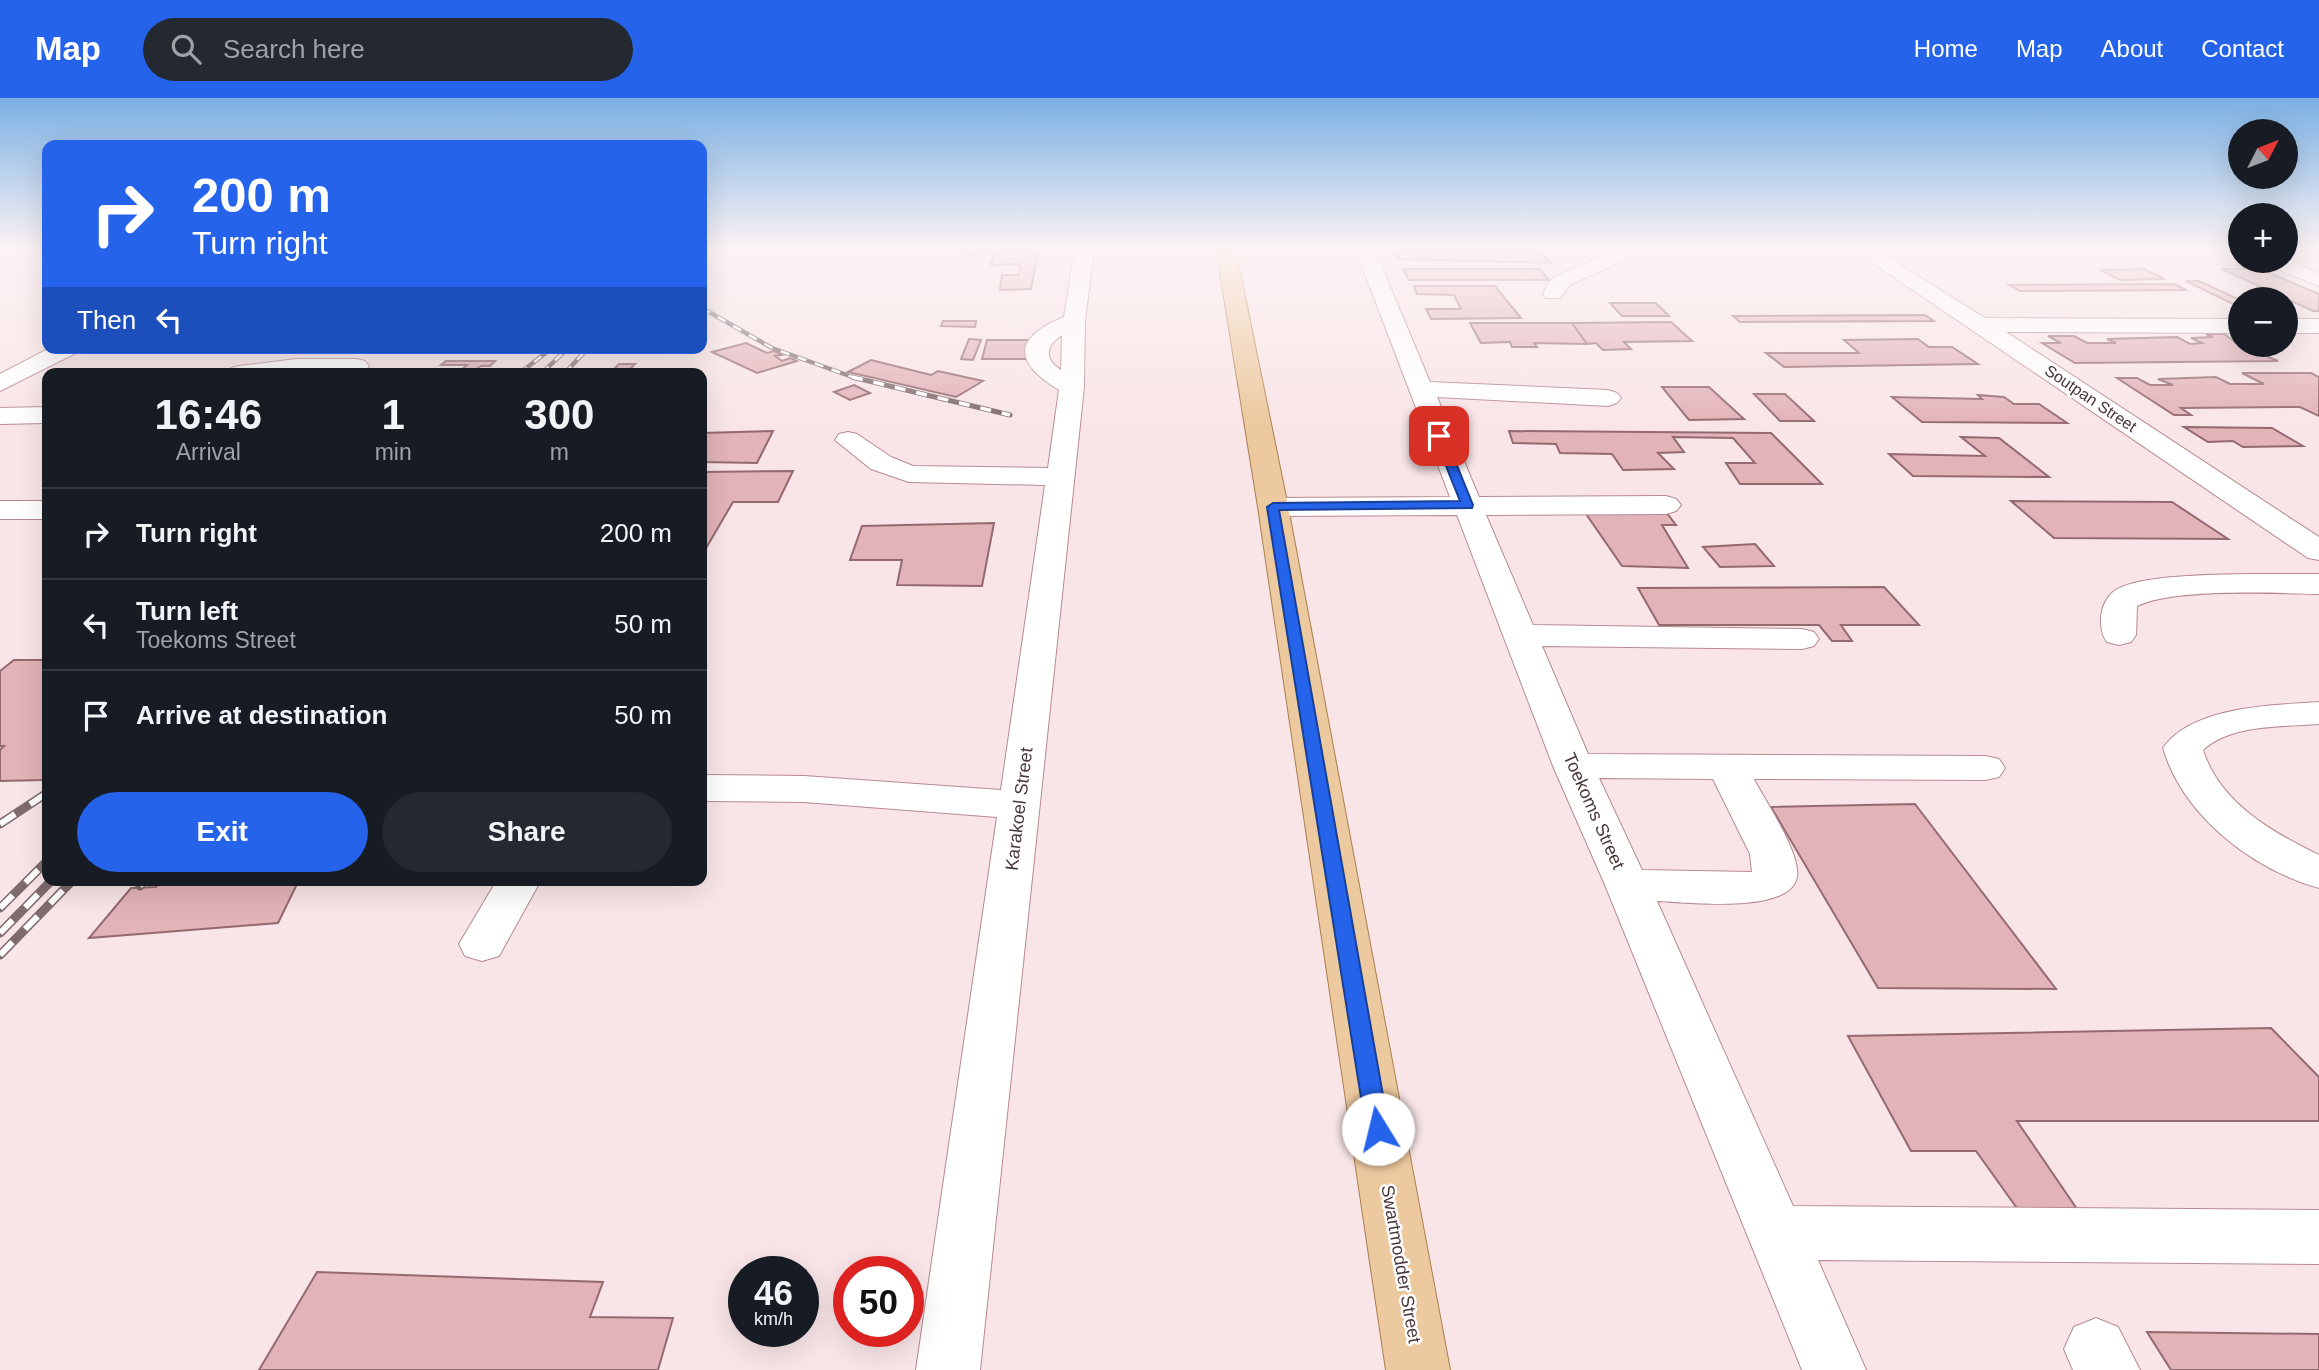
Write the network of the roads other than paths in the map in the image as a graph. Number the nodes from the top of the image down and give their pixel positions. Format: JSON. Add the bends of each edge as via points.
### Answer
{"nodes":[{"id":1,"x":1076,"y":307,"type":"edge"},
{"id":2,"x":1236,"y":307,"type":"edge"},
{"id":3,"x":1388,"y":307,"type":"edge"},
{"id":4,"x":1953,"y":307,"type":"edge"},
{"id":5,"x":1981,"y":325,"type":"junction"},
{"id":6,"x":2228,"y":326,"type":"edge"},
{"id":7,"x":2298,"y":326,"type":"edge"},
{"id":8,"x":2319,"y":326,"type":"edge"},
{"id":9,"x":57,"y":354,"type":"edge"},
{"id":10,"x":356,"y":366,"type":"dead end"},
{"id":11,"x":280,"y":368,"type":"edge"},
{"id":12,"x":0,"y":384,"type":"edge"},
{"id":13,"x":1420,"y":389,"type":"junction"},
{"id":14,"x":1608,"y":398,"type":"dead end"},
{"id":15,"x":42,"y":415,"type":"edge"},
{"id":16,"x":0,"y":416,"type":"edge"},
{"id":17,"x":848,"y":440,"type":"dead end"},
{"id":18,"x":1061,"y":477,"type":"junction"},
{"id":19,"x":1467,"y":505,"type":"junction"},
{"id":20,"x":1666,"y":505,"type":"dead end"},
{"id":21,"x":1273,"y":507,"type":"junction"},
{"id":22,"x":0,"y":510,"type":"edge"},
{"id":23,"x":42,"y":510,"type":"edge"},
{"id":24,"x":2319,"y":551,"type":"edge"},
{"id":25,"x":2319,"y":584,"type":"edge"},
{"id":26,"x":1519,"y":635,"type":"junction"},
{"id":27,"x":2119,"y":635,"type":"dead end"},
{"id":28,"x":1802,"y":639,"type":"dead end"},
{"id":29,"x":2319,"y":713,"type":"edge"},
{"id":30,"x":1726,"y":765,"type":"junction"},
{"id":31,"x":1573,"y":766,"type":"junction"},
{"id":32,"x":1985,"y":768,"type":"dead end"},
{"id":33,"x":707,"y":788,"type":"edge"},
{"id":34,"x":1019,"y":805,"type":"junction"},
{"id":35,"x":2319,"y":873,"type":"edge"},
{"id":36,"x":1628,"y":885,"type":"junction"},
{"id":37,"x":516,"y":886,"type":"edge"},
{"id":38,"x":482,"y":944,"type":"dead end"},
{"id":39,"x":1774,"y":1233,"type":"junction"},
{"id":40,"x":2319,"y":1237,"type":"edge"},
{"id":41,"x":948,"y":1370,"type":"edge"},
{"id":42,"x":1418,"y":1370,"type":"edge"},
{"id":43,"x":1834,"y":1370,"type":"edge"}],
"edges":[{"from":1,"to":18,"type":"street","name":"Karakoel Street"},
{"from":2,"to":21,"type":"main road","name":"Swartmodder Street"},
{"from":3,"to":13,"type":"street","name":"Toekoms Street"},
{"from":4,"to":5,"type":"street","name":"Soutpan Street"},
{"from":5,"to":6,"type":"street"},
{"from":5,"to":24,"type":"street","name":"Soutpan Street"},
{"from":7,"to":8,"type":"street"},
{"from":9,"to":12,"type":"street"},
{"from":10,"to":11,"type":"street"},
{"from":13,"to":14,"type":"street"},
{"from":13,"to":19,"type":"street","name":"Toekoms Street"},
{"from":15,"to":16,"type":"street"},
{"from":17,"to":18,"type":"street","via":[[881,463],[909,474]]},
{"from":18,"to":34,"type":"street","name":"Karakoel Street"},
{"from":19,"to":20,"type":"street"},
{"from":19,"to":21,"type":"street"},
{"from":19,"to":26,"type":"street","name":"Toekoms Street"},
{"from":21,"to":42,"type":"main road","name":"Swartmodder Street"},
{"from":22,"to":23,"type":"street"},
{"from":25,"to":27,"type":"street","via":[[2140,591],[2126,597],[2118,609]]},
{"from":26,"to":28,"type":"street"},
{"from":26,"to":31,"type":"street","name":"Toekoms Street"},
{"from":29,"to":35,"type":"street","via":[[2207,730],[2190,738],[2183,748],[2186,764],[2233,822]]},
{"from":30,"to":31,"type":"street"},
{"from":30,"to":32,"type":"street"},
{"from":30,"to":36,"type":"street","via":[[1772,854],[1775,877],[1753,888]]},
{"from":31,"to":36,"type":"street","name":"Toekoms Street"},
{"from":33,"to":34,"type":"street","via":[[804,789]]},
{"from":34,"to":41,"type":"street","name":"Karakoel Street"},
{"from":36,"to":39,"type":"street","name":"Toekoms Street"},
{"from":37,"to":38,"type":"street"},
{"from":39,"to":40,"type":"street"},
{"from":39,"to":43,"type":"street","name":"Toekoms Street"}]}
